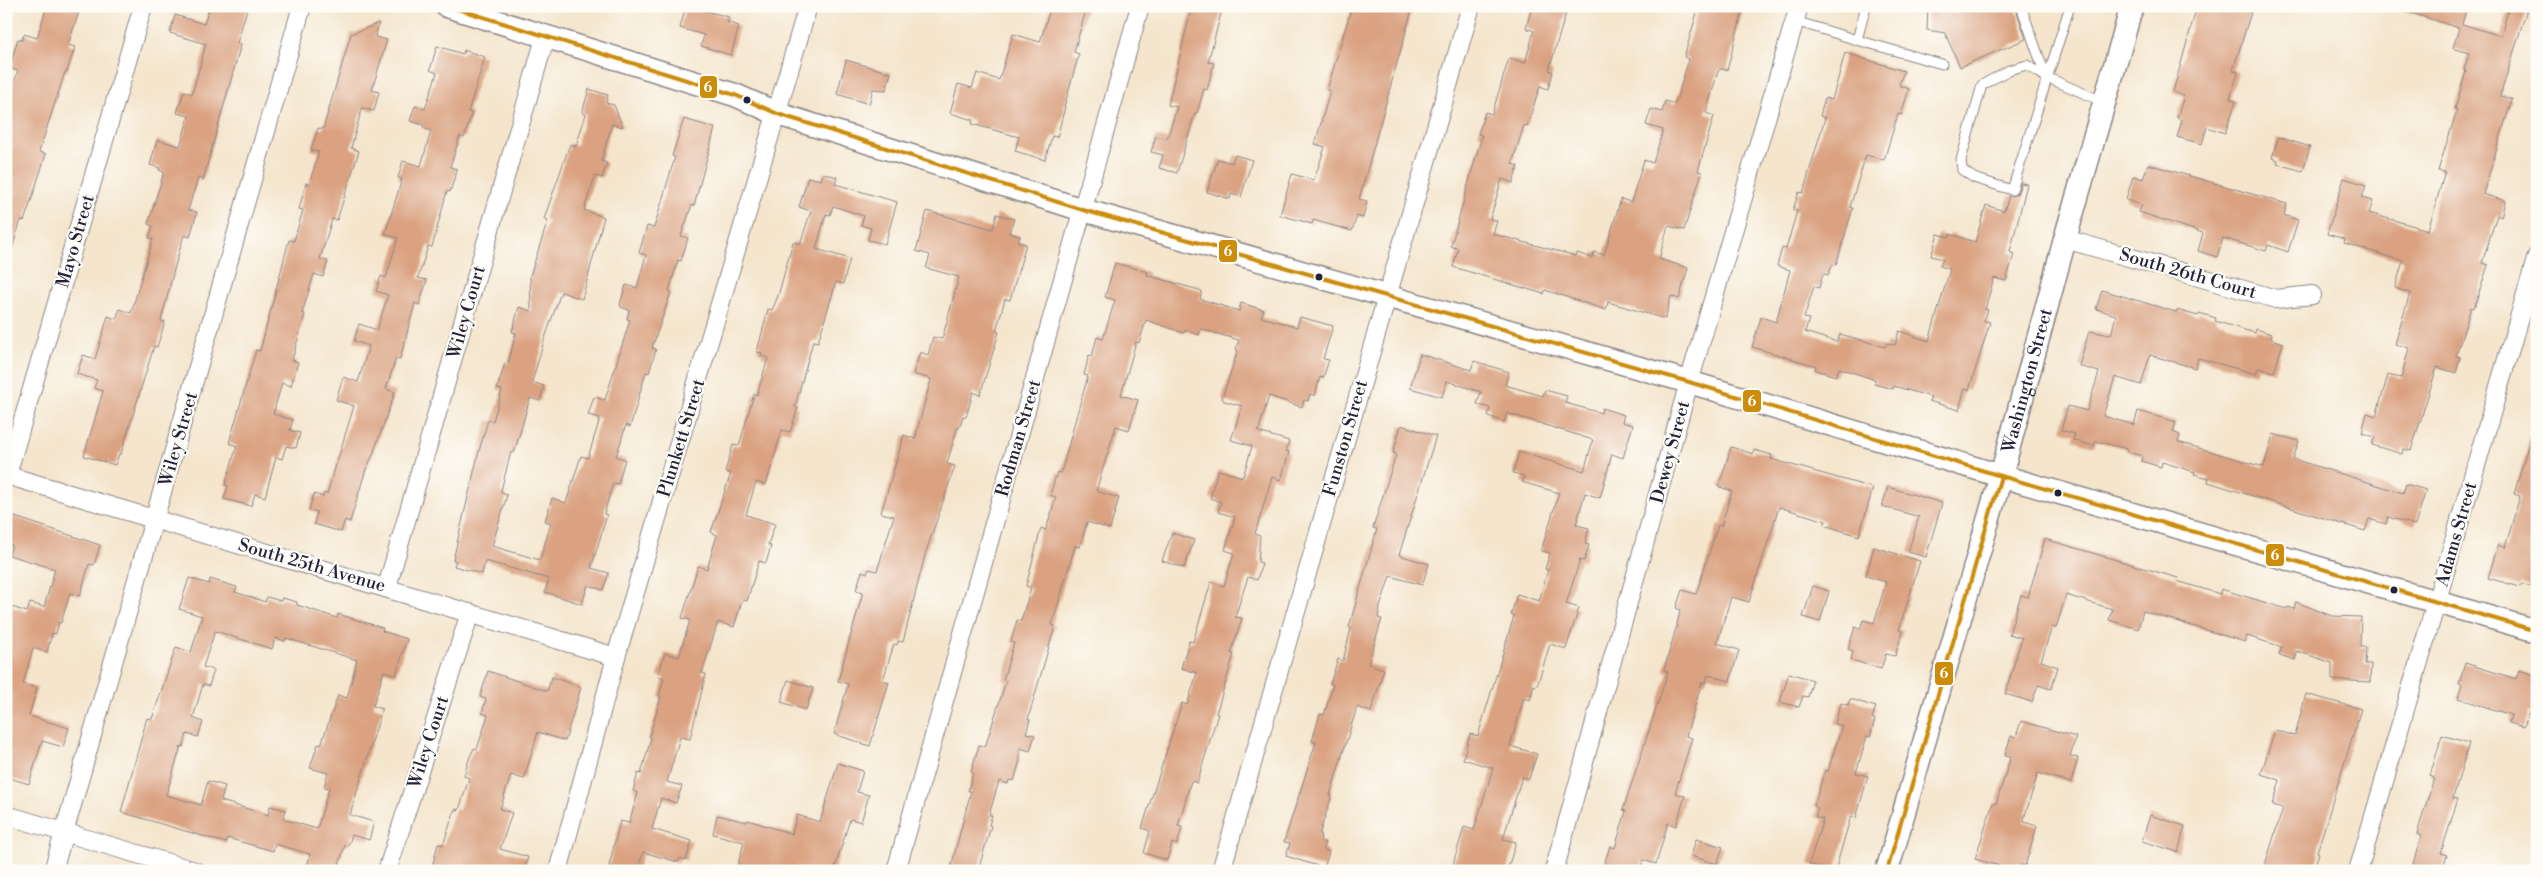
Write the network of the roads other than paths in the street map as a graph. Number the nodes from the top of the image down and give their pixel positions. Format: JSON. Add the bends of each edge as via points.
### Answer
{"nodes":[{"id":1,"x":144,"y":6,"type":"edge"},
{"id":2,"x":302,"y":6,"type":"edge"},
{"id":3,"x":447,"y":6,"type":"edge"},
{"id":4,"x":808,"y":6,"type":"edge"},
{"id":5,"x":1140,"y":6,"type":"edge"},
{"id":6,"x":1471,"y":6,"type":"edge"},
{"id":7,"x":1866,"y":6,"type":"edge"},
{"id":8,"x":2020,"y":6,"type":"edge"},
{"id":9,"x":2070,"y":6,"type":"edge"},
{"id":10,"x":2132,"y":6,"type":"edge"},
{"id":11,"x":475,"y":10,"type":"edge"},
{"id":12,"x":1797,"y":14,"type":"edge"},
{"id":13,"x":545,"y":38,"type":"junction"},
{"id":14,"x":1857,"y":40,"type":"junction"},
{"id":15,"x":1942,"y":64,"type":"dead end"},
{"id":16,"x":2046,"y":77,"type":"junction"},
{"id":17,"x":2104,"y":102,"type":"junction"},
{"id":18,"x":778,"y":114,"type":"junction"},
{"id":19,"x":1082,"y":210,"type":"junction"},
{"id":20,"x":2065,"y":239,"type":"junction"},
{"id":21,"x":2537,"y":256,"type":"edge"},
{"id":22,"x":2312,"y":294,"type":"dead end"},
{"id":23,"x":1386,"y":295,"type":"junction"},
{"id":24,"x":1689,"y":382,"type":"junction"},
{"id":25,"x":7,"y":475,"type":"edge"},
{"id":26,"x":2001,"y":476,"type":"junction"},
{"id":27,"x":154,"y":519,"type":"junction"},
{"id":28,"x":387,"y":587,"type":"junction"},
{"id":29,"x":2436,"y":601,"type":"junction"},
{"id":30,"x":470,"y":613,"type":"junction"},
{"id":31,"x":2537,"y":631,"type":"edge"},
{"id":32,"x":616,"y":657,"type":"junction"},
{"id":33,"x":6,"y":815,"type":"edge"},
{"id":34,"x":63,"y":832,"type":"junction"},
{"id":35,"x":53,"y":871,"type":"edge"},
{"id":36,"x":195,"y":871,"type":"edge"},
{"id":37,"x":387,"y":871,"type":"edge"},
{"id":38,"x":558,"y":871,"type":"edge"},
{"id":39,"x":896,"y":871,"type":"edge"},
{"id":40,"x":1221,"y":871,"type":"edge"},
{"id":41,"x":1554,"y":871,"type":"edge"},
{"id":42,"x":1887,"y":871,"type":"edge"},
{"id":43,"x":2358,"y":871,"type":"edge"}],
"edges":[{"from":1,"to":25,"type":"street","name":"Mayo Street"},
{"from":2,"to":27,"type":"street","name":"Wiley Street"},
{"from":3,"to":11,"type":"street"},
{"from":4,"to":18,"type":"street","name":"Plunkett Street"},
{"from":5,"to":19,"type":"street","name":"Rodman Street"},
{"from":6,"to":23,"type":"street","name":"Funston Street"},
{"from":7,"to":14,"type":"lane"},
{"from":8,"to":16,"type":"lane"},
{"from":9,"to":16,"type":"lane"},
{"from":10,"to":17,"type":"street","name":"Washington Street"},
{"from":11,"to":13,"type":"street"},
{"from":12,"to":14,"type":"lane"},
{"from":12,"to":24,"type":"street","name":"Dewey Street"},
{"from":13,"to":18,"type":"street","via":[[735,95]]},
{"from":13,"to":28,"type":"street","name":"Wiley Court"},
{"from":14,"to":15,"type":"lane"},
{"from":16,"to":16,"type":"lane","via":[[2027,66],[2009,70],[1982,85],[1961,160],[1962,170],[1974,178],[2012,190]]},
{"from":16,"to":17,"type":"lane"},
{"from":17,"to":20,"type":"street","name":"Washington Street"},
{"from":18,"to":19,"type":"street"},
{"from":18,"to":32,"type":"street","name":"Plunkett Street"},
{"from":19,"to":23,"type":"street"},
{"from":19,"to":39,"type":"street","name":"Rodman Street"},
{"from":20,"to":22,"type":"street","name":"South 26th Court","via":[[2276,298]]},
{"from":20,"to":26,"type":"street","name":"Washington Street"},
{"from":21,"to":29,"type":"street","name":"Adams Street"},
{"from":23,"to":24,"type":"street"},
{"from":23,"to":40,"type":"street","name":"Funston Street"},
{"from":24,"to":26,"type":"street"},
{"from":24,"to":41,"type":"street","name":"Dewey Street"},
{"from":25,"to":27,"type":"street","name":"South 25th Avenue"},
{"from":26,"to":29,"type":"street"},
{"from":26,"to":42,"type":"street","name":"Washington Street"},
{"from":27,"to":28,"type":"street","name":"South 25th Avenue"},
{"from":27,"to":34,"type":"street","name":"Wiley Street"},
{"from":28,"to":30,"type":"street","name":"South 25th Avenue"},
{"from":29,"to":31,"type":"street"},
{"from":29,"to":43,"type":"street","name":"Adams Street"},
{"from":30,"to":32,"type":"street","name":"South 25th Avenue"},
{"from":30,"to":37,"type":"street","name":"Wiley Court"},
{"from":32,"to":38,"type":"street","name":"Plunkett Street"},
{"from":33,"to":34,"type":"street"},
{"from":34,"to":35,"type":"street","name":"Wiley Street"},
{"from":34,"to":36,"type":"street"}]}
